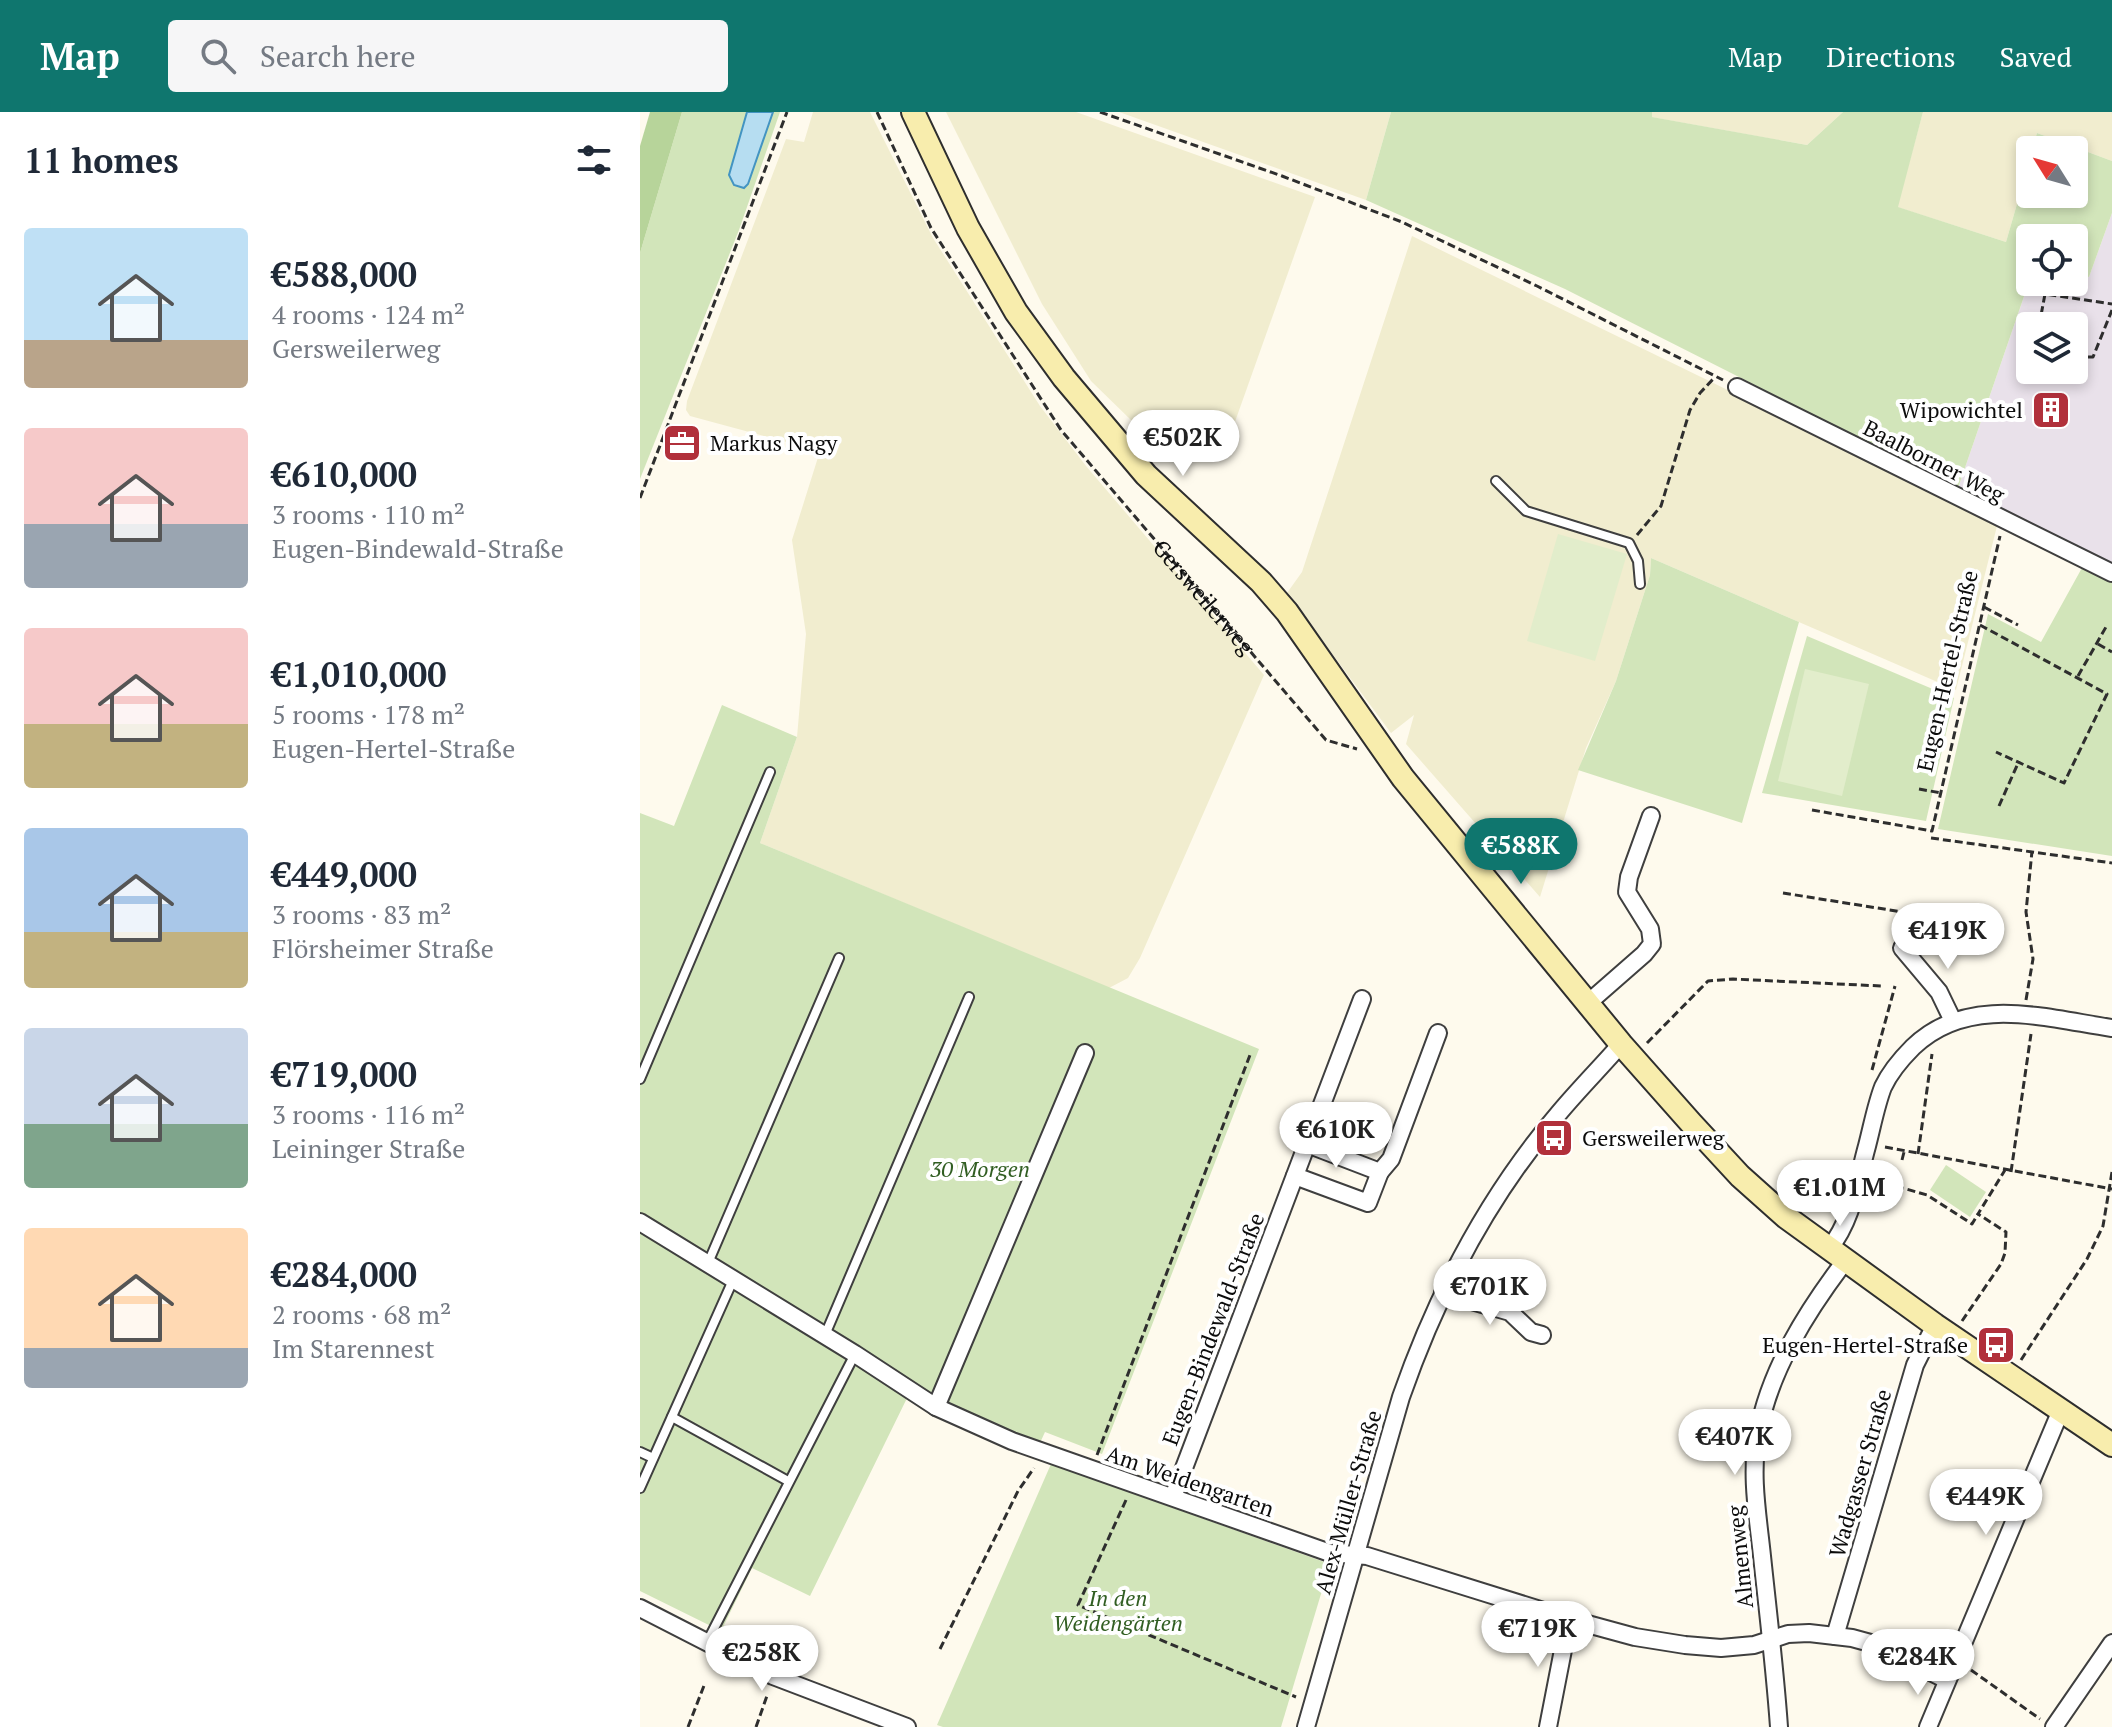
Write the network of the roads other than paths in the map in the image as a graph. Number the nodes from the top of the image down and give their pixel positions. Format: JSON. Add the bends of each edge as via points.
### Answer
{"nodes":[{"id":1,"x":913,"y":112,"type":"edge"},
{"id":2,"x":1737,"y":387,"type":"road end"},
{"id":3,"x":1496,"y":481,"type":"dead end"},
{"id":4,"x":2112,"y":573,"type":"edge"},
{"id":5,"x":1640,"y":584,"type":"dead end"},
{"id":6,"x":770,"y":772,"type":"dead end"},
{"id":7,"x":1651,"y":816,"type":"dead end"},
{"id":8,"x":1902,"y":948,"type":"dead end"},
{"id":9,"x":839,"y":958,"type":"dead end"},
{"id":10,"x":969,"y":997,"type":"dead end"},
{"id":11,"x":1362,"y":999,"type":"dead end"},
{"id":12,"x":1588,"y":1003,"type":"junction"},
{"id":13,"x":1953,"y":1021,"type":"junction"},
{"id":14,"x":2112,"y":1028,"type":"edge"},
{"id":15,"x":1438,"y":1033,"type":"dead end"},
{"id":16,"x":1621,"y":1044,"type":"junction"},
{"id":17,"x":1085,"y":1053,"type":"dead end"},
{"id":18,"x":640,"y":1079,"type":"edge"},
{"id":19,"x":1307,"y":1144,"type":"junction"},
{"id":20,"x":1380,"y":1172,"type":"junction"},
{"id":21,"x":1295,"y":1176,"type":"junction"},
{"id":22,"x":640,"y":1222,"type":"edge"},
{"id":23,"x":1837,"y":1255,"type":"junction"},
{"id":24,"x":708,"y":1263,"type":"junction"},
{"id":25,"x":734,"y":1278,"type":"junction"},
{"id":26,"x":1443,"y":1293,"type":"junction"},
{"id":27,"x":1935,"y":1325,"type":"junction"},
{"id":28,"x":825,"y":1335,"type":"junction"},
{"id":29,"x":1542,"y":1335,"type":"dead end"},
{"id":30,"x":855,"y":1354,"type":"junction"},
{"id":31,"x":936,"y":1407,"type":"junction"},
{"id":32,"x":2061,"y":1410,"type":"junction"},
{"id":33,"x":672,"y":1417,"type":"junction"},
{"id":34,"x":2112,"y":1445,"type":"edge"},
{"id":35,"x":640,"y":1452,"type":"edge"},
{"id":36,"x":653,"y":1458,"type":"junction"},
{"id":37,"x":788,"y":1481,"type":"junction"},
{"id":38,"x":640,"y":1488,"type":"edge"},
{"id":39,"x":1173,"y":1497,"type":"junction"},
{"id":40,"x":1356,"y":1557,"type":"junction"},
{"id":41,"x":640,"y":1608,"type":"edge"},
{"id":42,"x":1569,"y":1619,"type":"junction"},
{"id":43,"x":1835,"y":1636,"type":"junction"},
{"id":44,"x":1773,"y":1640,"type":"junction"},
{"id":45,"x":707,"y":1642,"type":"junction"},
{"id":46,"x":2112,"y":1643,"type":"edge"},
{"id":47,"x":1947,"y":1680,"type":"junction"},
{"id":48,"x":2047,"y":1723,"type":"edge"},
{"id":49,"x":907,"y":1727,"type":"edge"},
{"id":50,"x":1306,"y":1727,"type":"edge"},
{"id":51,"x":1548,"y":1727,"type":"edge"},
{"id":52,"x":1779,"y":1727,"type":"edge"},
{"id":53,"x":1928,"y":1727,"type":"edge"}],
"edges":[{"from":1,"to":12,"type":"street","via":[[968,228],[1016,312],[1064,378],[1146,475],[1287,612],[1386,754]]},
{"from":2,"to":4,"type":"street","name":"Baalborner Weg"},
{"from":3,"to":5,"type":"lane","via":[[1526,511],[1629,543],[1638,561]]},
{"from":6,"to":18,"type":"lane"},
{"from":7,"to":12,"type":"street","via":[[1627,892],[1650,929],[1652,944]]},
{"from":8,"to":13,"type":"street","via":[[1939,992]]},
{"from":9,"to":24,"type":"lane"},
{"from":10,"to":28,"type":"lane"},
{"from":11,"to":19,"type":"street","name":"Eugen-Bindewald-Straße"},
{"from":12,"to":16,"type":"street"},
{"from":13,"to":14,"type":"street","via":[[1985,1013],[2024,1014]]},
{"from":13,"to":23,"type":"street","via":[[1919,1042],[1883,1088]]},
{"from":15,"to":20,"type":"street","via":[[1391,1159]]},
{"from":16,"to":23,"type":"street","via":[[1740,1176]]},
{"from":16,"to":26,"type":"street","name":"Alex-Müller-Straße","via":[[1557,1115],[1507,1184]]},
{"from":17,"to":31,"type":"street"},
{"from":19,"to":20,"type":"street"},
{"from":19,"to":21,"type":"street","name":"Eugen-Bindewald-Straße"},
{"from":20,"to":21,"type":"street","via":[[1368,1203]]},
{"from":21,"to":39,"type":"street","name":"Eugen-Bindewald-Straße"},
{"from":22,"to":24,"type":"street","name":"Am Weidengarten"},
{"from":23,"to":27,"type":"street"},
{"from":23,"to":44,"type":"street","name":"Almenweg","via":[[1794,1339],[1757,1435],[1755,1496]]},
{"from":24,"to":25,"type":"street","name":"Am Weidengarten"},
{"from":25,"to":28,"type":"street","name":"Am Weidengarten"},
{"from":25,"to":33,"type":"lane"},
{"from":26,"to":29,"type":"street","via":[[1510,1312]]},
{"from":26,"to":40,"type":"street","name":"Alex-Müller-Straße","via":[[1401,1397]]},
{"from":27,"to":32,"type":"street"},
{"from":27,"to":43,"type":"street","name":"Wadgasser Straße","via":[[1915,1365]]},
{"from":28,"to":30,"type":"street","name":"Am Weidengarten"},
{"from":30,"to":31,"type":"street","name":"Am Weidengarten"},
{"from":30,"to":37,"type":"lane"},
{"from":31,"to":39,"type":"street","name":"Am Weidengarten"},
{"from":32,"to":34,"type":"street"},
{"from":32,"to":47,"type":"street"},
{"from":33,"to":36,"type":"lane"},
{"from":33,"to":37,"type":"lane"},
{"from":35,"to":36,"type":"lane"},
{"from":36,"to":38,"type":"lane"},
{"from":37,"to":45,"type":"lane"},
{"from":39,"to":40,"type":"street","name":"Am Weidengarten","via":[[1330,1553]]},
{"from":40,"to":42,"type":"street","name":"Am Weidengarten","via":[[1371,1557]]},
{"from":40,"to":50,"type":"street","name":"Alex-Müller-Straße"},
{"from":41,"to":45,"type":"street"},
{"from":42,"to":44,"type":"street","name":"Am Weidengarten","via":[[1685,1645],[1721,1648]]},
{"from":42,"to":51,"type":"street"},
{"from":43,"to":44,"type":"street","name":"Am Weidengarten","via":[[1788,1634]]},
{"from":43,"to":47,"type":"street","name":"Am Weidengarten","via":[[1874,1644]]},
{"from":44,"to":52,"type":"street","name":"Almenweg"},
{"from":45,"to":49,"type":"street","via":[[773,1676]]},
{"from":46,"to":48,"type":"street"},
{"from":47,"to":53,"type":"street"}]}
